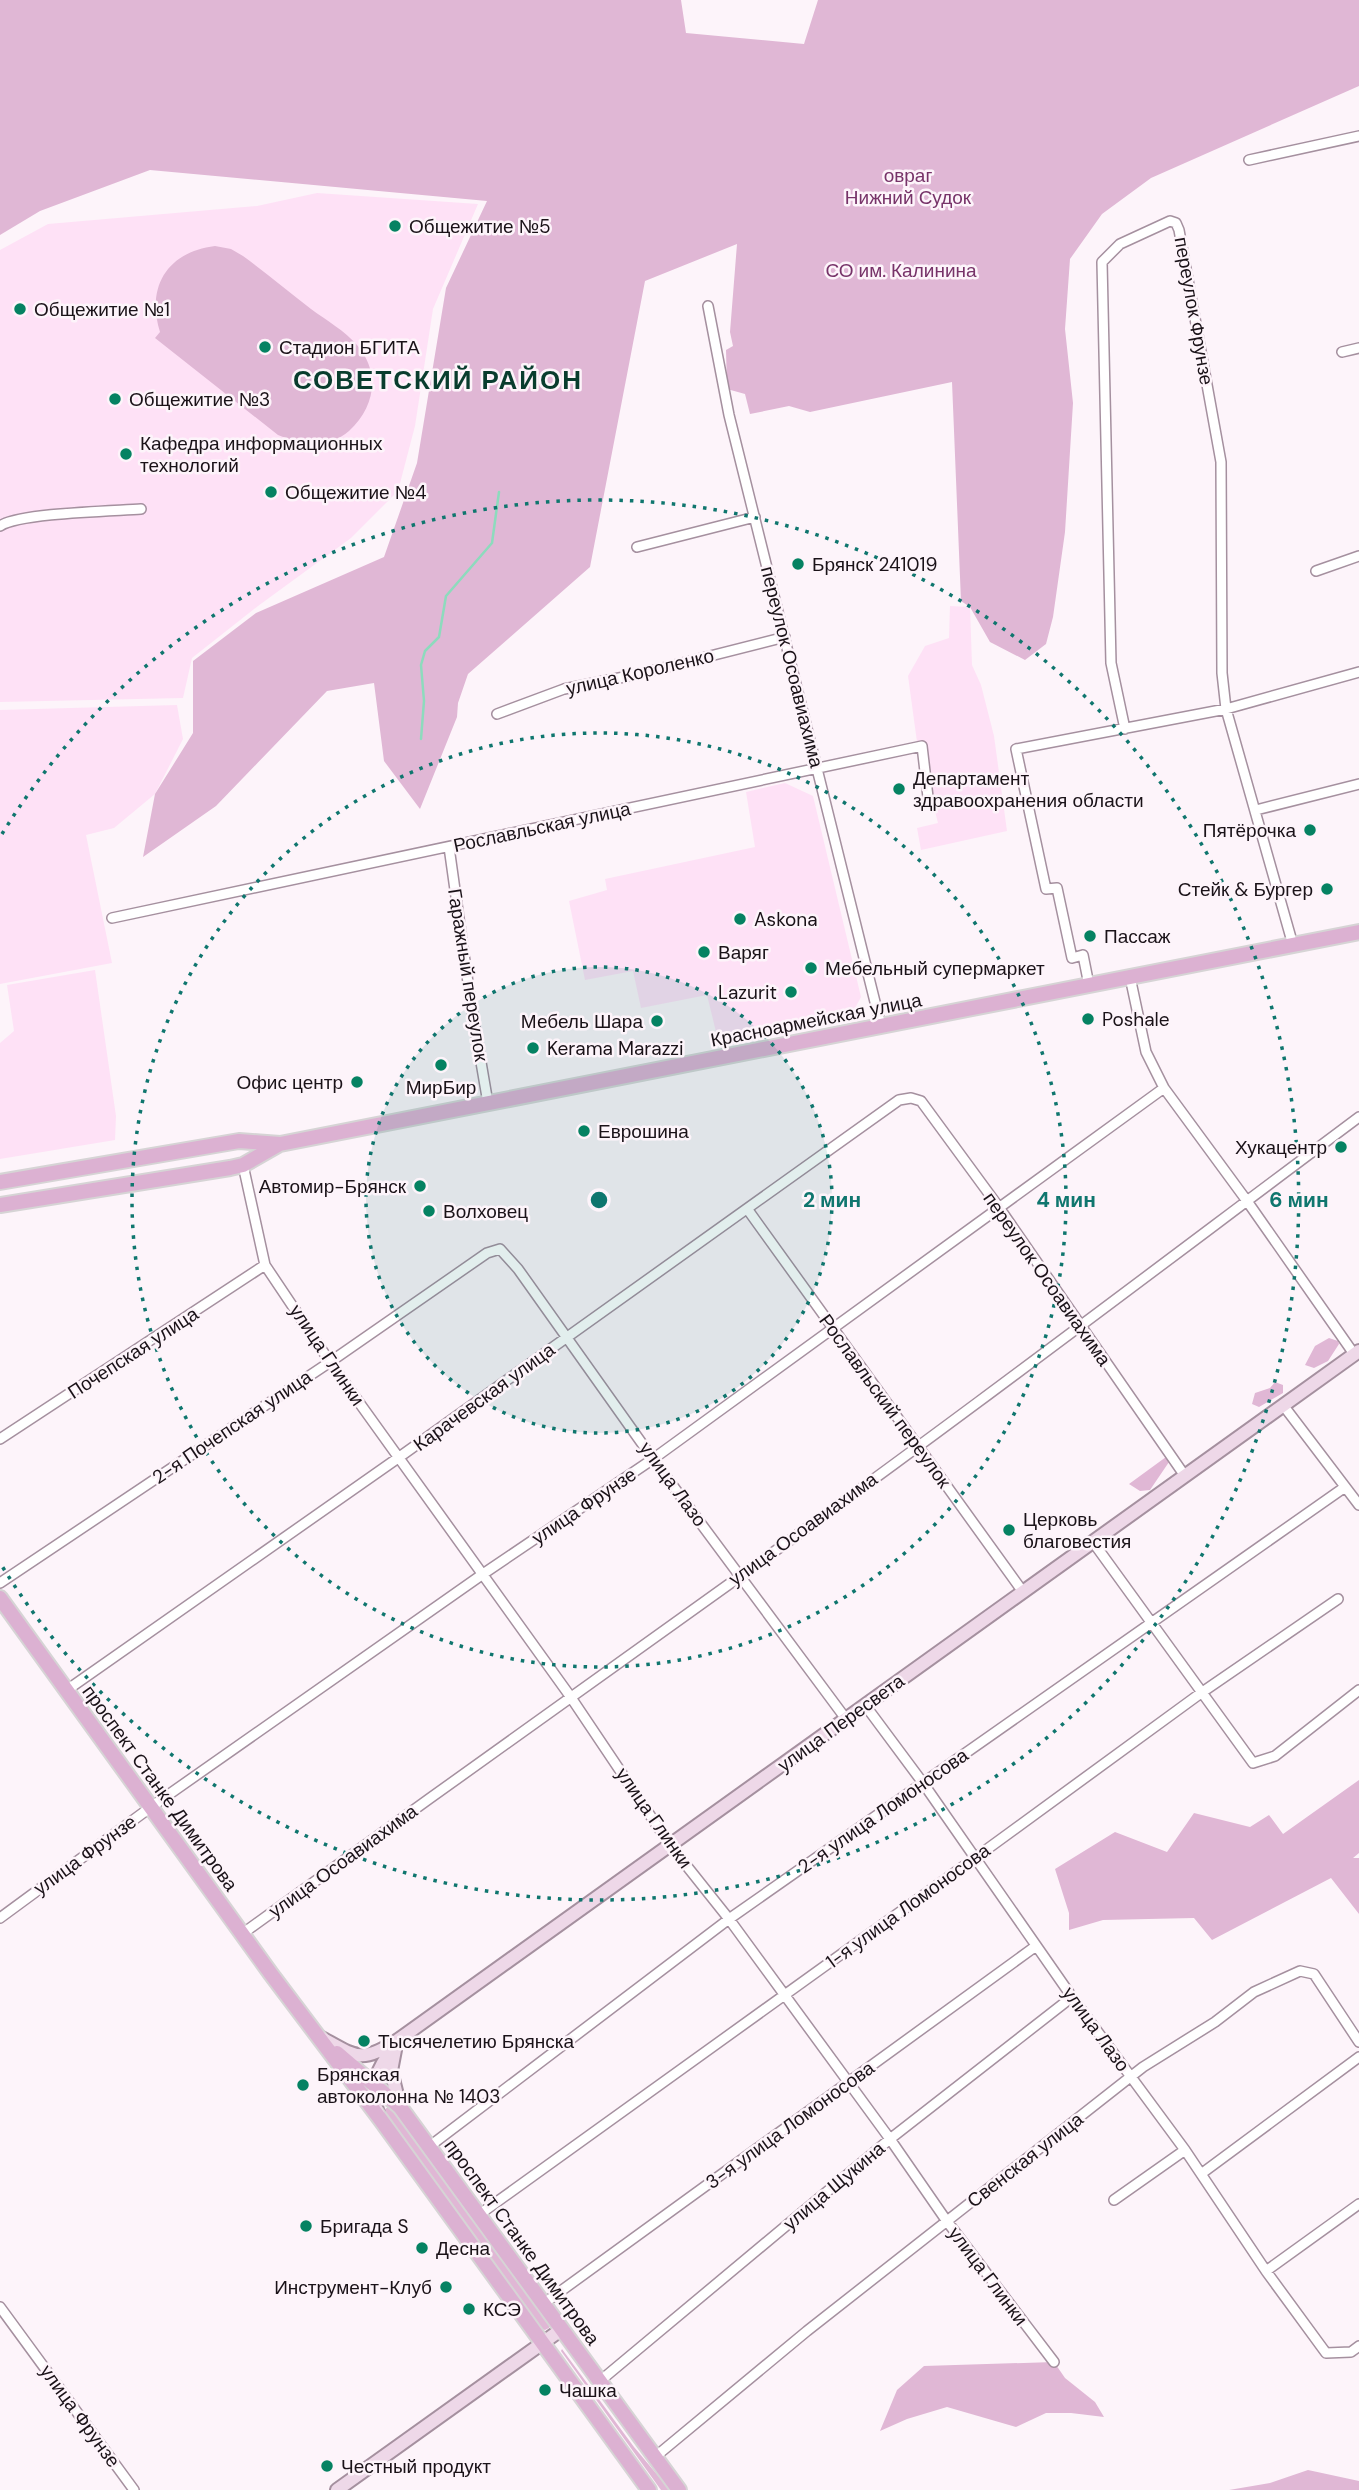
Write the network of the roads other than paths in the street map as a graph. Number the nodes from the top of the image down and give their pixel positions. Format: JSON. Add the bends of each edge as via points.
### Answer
{"nodes":[{"id":1,"x":1359,"y":136,"type":"edge"},
{"id":2,"x":1249,"y":160,"type":"dead end"},
{"id":3,"x":708,"y":306,"type":"dead end"},
{"id":4,"x":1359,"y":348,"type":"edge"},
{"id":5,"x":1342,"y":352,"type":"dead end"},
{"id":6,"x":141,"y":509,"type":"dead end"},
{"id":7,"x":755,"y":517,"type":"junction"},
{"id":8,"x":0,"y":526,"type":"edge"},
{"id":9,"x":637,"y":547,"type":"dead end"},
{"id":10,"x":1359,"y":556,"type":"edge"},
{"id":11,"x":1316,"y":571,"type":"dead end"},
{"id":12,"x":785,"y":637,"type":"junction"},
{"id":13,"x":1359,"y":673,"type":"edge"},
{"id":14,"x":1226,"y":709,"type":"junction"},
{"id":15,"x":497,"y":714,"type":"dead end"},
{"id":16,"x":1125,"y":729,"type":"junction"},
{"id":17,"x":818,"y":768,"type":"junction"},
{"id":18,"x":1359,"y":784,"type":"edge"},
{"id":19,"x":928,"y":797,"type":"dead end"},
{"id":20,"x":1256,"y":810,"type":"junction"},
{"id":21,"x":449,"y":847,"type":"junction"},
{"id":22,"x":112,"y":918,"type":"dead end"},
{"id":23,"x":1359,"y":932,"type":"edge"},
{"id":24,"x":1293,"y":945,"type":"junction"},
{"id":25,"x":1130,"y":977,"type":"junction"},
{"id":26,"x":1088,"y":985,"type":"junction"},
{"id":27,"x":881,"y":1026,"type":"junction"},
{"id":28,"x":1164,"y":1088,"type":"junction"},
{"id":29,"x":899,"y":1100,"type":"joint"},
{"id":30,"x":488,"y":1103,"type":"junction"},
{"id":31,"x":1359,"y":1117,"type":"edge"},
{"id":32,"x":280,"y":1144,"type":"junction"},
{"id":33,"x":243,"y":1165,"type":"junction"},
{"id":34,"x":0,"y":1182,"type":"edge"},
{"id":35,"x":1247,"y":1201,"type":"junction"},
{"id":36,"x":0,"y":1205,"type":"edge"},
{"id":37,"x":998,"y":1206,"type":"junction"},
{"id":38,"x":748,"y":1210,"type":"junction"},
{"id":39,"x":500,"y":1249,"type":"joint"},
{"id":40,"x":265,"y":1265,"type":"junction"},
{"id":41,"x":1081,"y":1327,"type":"junction"},
{"id":42,"x":831,"y":1328,"type":"junction"},
{"id":43,"x":566,"y":1338,"type":"junction"},
{"id":44,"x":1357,"y":1352,"type":"edge"},
{"id":45,"x":330,"y":1362,"type":"junction"},
{"id":46,"x":1283,"y":1405,"type":"junction"},
{"id":47,"x":0,"y":1439,"type":"edge"},
{"id":48,"x":918,"y":1445,"type":"junction"},
{"id":49,"x":398,"y":1458,"type":"junction"},
{"id":50,"x":653,"y":1458,"type":"junction"},
{"id":51,"x":1185,"y":1476,"type":"junction"},
{"id":52,"x":1346,"y":1487,"type":"junction"},
{"id":53,"x":1359,"y":1505,"type":"edge"},
{"id":54,"x":1093,"y":1542,"type":"junction"},
{"id":55,"x":483,"y":1574,"type":"junction"},
{"id":56,"x":740,"y":1576,"type":"junction"},
{"id":57,"x":0,"y":1583,"type":"edge"},
{"id":58,"x":1023,"y":1592,"type":"junction"},
{"id":59,"x":0,"y":1598,"type":"edge"},
{"id":60,"x":1338,"y":1599,"type":"dead end"},
{"id":61,"x":1152,"y":1624,"type":"junction"},
{"id":62,"x":66,"y":1690,"type":"junction"},
{"id":63,"x":1359,"y":1690,"type":"edge"},
{"id":64,"x":1201,"y":1693,"type":"junction"},
{"id":65,"x":570,"y":1696,"type":"junction"},
{"id":66,"x":865,"y":1706,"type":"junction"},
{"id":67,"x":846,"y":1719,"type":"junction"},
{"id":68,"x":923,"y":1783,"type":"junction"},
{"id":69,"x":151,"y":1807,"type":"junction"},
{"id":70,"x":670,"y":1845,"type":"junction"},
{"id":71,"x":975,"y":1858,"type":"junction"},
{"id":72,"x":0,"y":1917,"type":"edge"},
{"id":73,"x":729,"y":1919,"type":"junction"},
{"id":74,"x":242,"y":1934,"type":"junction"},
{"id":75,"x":1035,"y":1945,"type":"junction"},
{"id":76,"x":784,"y":1995,"type":"junction"},
{"id":77,"x":1072,"y":1997,"type":"junction"},
{"id":78,"x":314,"y":2034,"type":"junction"},
{"id":79,"x":398,"y":2040,"type":"junction"},
{"id":80,"x":1359,"y":2042,"type":"edge"},
{"id":81,"x":1359,"y":2057,"type":"edge"},
{"id":82,"x":1132,"y":2078,"type":"junction"},
{"id":83,"x":849,"y":2083,"type":"junction"},
{"id":84,"x":374,"y":2084,"type":"junction"},
{"id":85,"x":400,"y":2107,"type":"junction"},
{"id":86,"x":381,"y":2120,"type":"junction"},
{"id":87,"x":890,"y":2139,"type":"junction"},
{"id":88,"x":430,"y":2146,"type":"junction"},
{"id":89,"x":1185,"y":2150,"type":"junction"},
{"id":90,"x":1201,"y":2174,"type":"junction"},
{"id":91,"x":1114,"y":2200,"type":"dead end"},
{"id":92,"x":1359,"y":2204,"type":"edge"},
{"id":93,"x":480,"y":2214,"type":"junction"},
{"id":94,"x":946,"y":2220,"type":"junction"},
{"id":95,"x":1266,"y":2271,"type":"junction"},
{"id":96,"x":543,"y":2304,"type":"junction"},
{"id":97,"x":0,"y":2307,"type":"edge"},
{"id":98,"x":562,"y":2329,"type":"junction"},
{"id":99,"x":542,"y":2343,"type":"junction"},
{"id":100,"x":1359,"y":2346,"type":"edge"},
{"id":101,"x":1054,"y":2362,"type":"dead end"},
{"id":102,"x":600,"y":2381,"type":"junction"},
{"id":103,"x":655,"y":2457,"type":"junction"},
{"id":104,"x":134,"y":2490,"type":"edge"},
{"id":105,"x":337,"y":2490,"type":"edge"},
{"id":106,"x":649,"y":2490,"type":"edge"},
{"id":107,"x":679,"y":2490,"type":"edge"}],
"edges":[{"from":1,"to":2,"type":"street"},
{"from":3,"to":7,"type":"street","name":"переулок Осоавиахима"},
{"from":4,"to":5,"type":"street"},
{"from":6,"to":8,"type":"street","via":[[30,517]]},
{"from":7,"to":9,"type":"street"},
{"from":7,"to":12,"type":"street","name":"переулок Осоавиахима"},
{"from":10,"to":11,"type":"street"},
{"from":12,"to":15,"type":"street","name":"улица Короленко","via":[[564,689]]},
{"from":12,"to":17,"type":"street","name":"переулок Осоавиахима"},
{"from":13,"to":14,"type":"street"},
{"from":14,"to":16,"type":"street"},
{"from":14,"to":16,"type":"street","name":"переулок Фрунзе","via":[[1222,463],[1180,230],[1170,221],[1120,244],[1102,262],[1111,663]]},
{"from":14,"to":20,"type":"street","name":"переулок Фрунзе"},
{"from":16,"to":26,"type":"street","via":[[1016,749],[1046,889],[1058,888],[1072,958],[1083,955]]},
{"from":17,"to":19,"type":"street","name":"Рославльская улица","via":[[922,746]]},
{"from":17,"to":21,"type":"street","name":"Рославльская улица"},
{"from":17,"to":27,"type":"street","name":"переулок Осоавиахима"},
{"from":18,"to":20,"type":"street"},
{"from":20,"to":24,"type":"street","name":"переулок Фрунзе"},
{"from":21,"to":22,"type":"street","name":"Рославльская улица"},
{"from":21,"to":30,"type":"street","name":"Гаражный переулок"},
{"from":23,"to":24,"type":"main road","name":"Красноармейская улица"},
{"from":24,"to":25,"type":"main road","name":"Красноармейская улица"},
{"from":25,"to":26,"type":"main road","name":"Красноармейская улица"},
{"from":25,"to":28,"type":"street","via":[[1146,1052]]},
{"from":26,"to":27,"type":"main road","name":"Красноармейская улица"},
{"from":27,"to":30,"type":"main road","name":"Красноармейская улица"},
{"from":28,"to":35,"type":"street"},
{"from":28,"to":37,"type":"street","name":"улица Фрунзе"},
{"from":29,"to":37,"type":"street","name":"переулок Осоавиахима","via":[[921,1101]]},
{"from":29,"to":38,"type":"street","name":"Карачевская улица"},
{"from":30,"to":32,"type":"main road","name":"Красноармейская улица"},
{"from":31,"to":35,"type":"street","name":"улица Осоавиахима"},
{"from":32,"to":33,"type":"main road"},
{"from":32,"to":34,"type":"main road","via":[[239,1141]]},
{"from":33,"to":36,"type":"main road"},
{"from":33,"to":40,"type":"street"},
{"from":35,"to":41,"type":"street","name":"улица Осоавиахима"},
{"from":35,"to":44,"type":"street"},
{"from":37,"to":41,"type":"street","name":"переулок Осоавиахима"},
{"from":37,"to":42,"type":"street","name":"улица Фрунзе"},
{"from":38,"to":42,"type":"street","name":"Рославльский переулок"},
{"from":38,"to":43,"type":"street","name":"Карачевская улица"},
{"from":39,"to":43,"type":"street","name":"улица Лазо"},
{"from":39,"to":45,"type":"street","name":"2-я Почепская улица","via":[[487,1253]]},
{"from":40,"to":45,"type":"street","name":"улица Глинки"},
{"from":40,"to":47,"type":"street","name":"Почепская улица"},
{"from":41,"to":48,"type":"street","name":"улица Осоавиахима"},
{"from":41,"to":51,"type":"street","name":"переулок Осоавиахима"},
{"from":42,"to":48,"type":"street","name":"Рославльский переулок"},
{"from":42,"to":50,"type":"street","name":"улица Фрунзе"},
{"from":43,"to":49,"type":"street","name":"Карачевская улица"},
{"from":43,"to":50,"type":"street","name":"улица Лазо"},
{"from":44,"to":46,"type":"main road","name":"улица Пересвета"},
{"from":45,"to":49,"type":"street","name":"улица Глинки"},
{"from":45,"to":57,"type":"street","name":"2-я Почепская улица"},
{"from":46,"to":51,"type":"main road","name":"улица Пересвета"},
{"from":46,"to":52,"type":"street"},
{"from":48,"to":56,"type":"street","name":"улица Осоавиахима"},
{"from":48,"to":58,"type":"street","name":"Рославльский переулок"},
{"from":49,"to":55,"type":"street","name":"улица Глинки"},
{"from":49,"to":62,"type":"street","name":"Карачевская улица"},
{"from":50,"to":55,"type":"street","name":"улица Фрунзе"},
{"from":50,"to":56,"type":"street","name":"улица Лазо"},
{"from":51,"to":54,"type":"main road","name":"улица Пересвета"},
{"from":52,"to":53,"type":"street"},
{"from":52,"to":61,"type":"street","name":"2-я улица Ломоносова"},
{"from":54,"to":58,"type":"main road","name":"улица Пересвета"},
{"from":54,"to":61,"type":"street"},
{"from":55,"to":65,"type":"street","name":"улица Глинки"},
{"from":55,"to":69,"type":"street","name":"улица Фрунзе"},
{"from":56,"to":65,"type":"street","name":"улица Осоавиахима"},
{"from":56,"to":67,"type":"street","name":"улица Лазо"},
{"from":58,"to":66,"type":"main road","name":"улица Пересвета"},
{"from":59,"to":62,"type":"main road","name":"проспект Станке Димитрова"},
{"from":60,"to":64,"type":"street","name":"1-я улица Ломоносова"},
{"from":61,"to":64,"type":"street"},
{"from":61,"to":68,"type":"street","name":"2-я улица Ломоносова"},
{"from":62,"to":69,"type":"main road","name":"проспект Станке Димитрова"},
{"from":63,"to":64,"type":"street","via":[[1275,1756],[1253,1763]]},
{"from":64,"to":71,"type":"street","name":"1-я улица Ломоносова"},
{"from":65,"to":70,"type":"street","name":"улица Глинки"},
{"from":65,"to":74,"type":"street","name":"улица Осоавиахима"},
{"from":66,"to":67,"type":"main road","name":"улица Пересвета"},
{"from":66,"to":68,"type":"street","name":"улица Лазо"},
{"from":67,"to":70,"type":"main road","name":"улица Пересвета"},
{"from":68,"to":71,"type":"street","name":"улица Лазо"},
{"from":68,"to":73,"type":"street","name":"2-я улица Ломоносова"},
{"from":69,"to":72,"type":"street","name":"улица Фрунзе"},
{"from":69,"to":74,"type":"main road","name":"проспект Станке Димитрова"},
{"from":70,"to":73,"type":"street","name":"улица Глинки"},
{"from":70,"to":79,"type":"main road","name":"улица Пересвета"},
{"from":71,"to":75,"type":"street","name":"улица Лазо"},
{"from":71,"to":76,"type":"street","name":"1-я улица Ломоносова"},
{"from":73,"to":76,"type":"street","name":"улица Глинки"},
{"from":73,"to":88,"type":"street","name":"2-я улица Ломоносова"},
{"from":74,"to":78,"type":"main road","name":"проспект Станке Димитрова"},
{"from":75,"to":77,"type":"street","name":"улица Лазо"},
{"from":75,"to":83,"type":"street","name":"3-я улица Ломоносова"},
{"from":76,"to":83,"type":"street","name":"улица Глинки"},
{"from":76,"to":93,"type":"street","name":"1-я улица Ломоносова"},
{"from":77,"to":82,"type":"street","name":"улица Лазо"},
{"from":77,"to":87,"type":"street","name":"улица Щукина"},
{"from":78,"to":79,"type":"main road","name":"улица Пересвета","via":[[358,2056],[376,2054]]},
{"from":78,"to":84,"type":"main road","name":"проспект Станке Димитрова"},
{"from":78,"to":86,"type":"main road","name":"проспект Станке Димитрова"},
{"from":79,"to":84,"type":"main road"},
{"from":79,"to":85,"type":"main road","via":[[391,2071]]},
{"from":80,"to":82,"type":"street","name":"Свенская улица","via":[[1314,1974],[1300,1971],[1254,1992]]},
{"from":81,"to":90,"type":"street"},
{"from":82,"to":89,"type":"street","name":"улица Лазо"},
{"from":82,"to":94,"type":"street","name":"Свенская улица"},
{"from":83,"to":87,"type":"street","name":"улица Глинки"},
{"from":83,"to":96,"type":"street","name":"3-я улица Ломоносова"},
{"from":84,"to":85,"type":"main road","name":"проспект Станке Димитрова"},
{"from":84,"to":86,"type":"main road"},
{"from":85,"to":88,"type":"main road","name":"проспект Станке Димитрова"},
{"from":86,"to":99,"type":"main road","name":"проспект Станке Димитрова"},
{"from":87,"to":94,"type":"street","name":"улица Глинки"},
{"from":87,"to":102,"type":"street","name":"улица Щукина"},
{"from":88,"to":93,"type":"main road","name":"проспект Станке Димитрова"},
{"from":89,"to":90,"type":"street","name":"улица Лазо"},
{"from":89,"to":91,"type":"street"},
{"from":90,"to":95,"type":"street","name":"улица Лазо"},
{"from":92,"to":95,"type":"street"},
{"from":93,"to":96,"type":"main road","name":"проспект Станке Димитрова"},
{"from":94,"to":101,"type":"street","name":"улица Глинки"},
{"from":94,"to":103,"type":"street","name":"Свенская улица"},
{"from":95,"to":100,"type":"street","name":"улица Лазо","via":[[1326,2353],[1350,2352]]},
{"from":96,"to":98,"type":"main road","name":"проспект Станке Димитрова"},
{"from":97,"to":104,"type":"street","name":"улица Фрунзе"},
{"from":98,"to":99,"type":"main road"},
{"from":98,"to":102,"type":"main road","name":"проспект Станке Димитрова"},
{"from":99,"to":105,"type":"main road"},
{"from":99,"to":106,"type":"main road","name":"проспект Станке Димитрова"},
{"from":102,"to":103,"type":"main road","name":"проспект Станке Димитрова"},
{"from":103,"to":107,"type":"main road","name":"проспект Станке Димитрова"}]}
